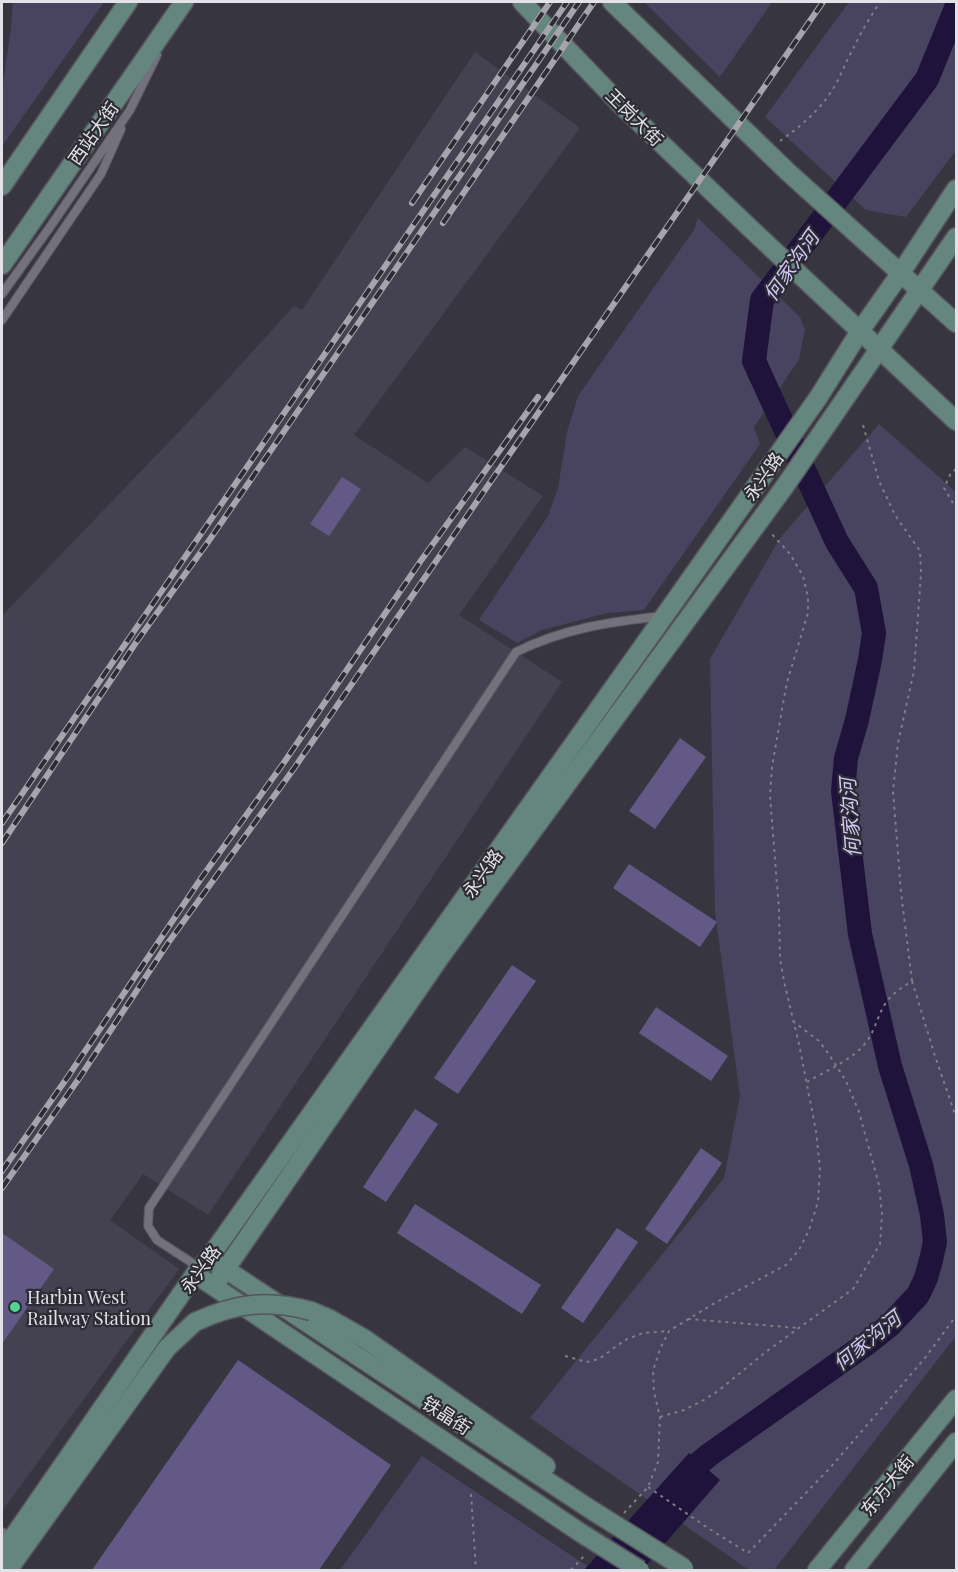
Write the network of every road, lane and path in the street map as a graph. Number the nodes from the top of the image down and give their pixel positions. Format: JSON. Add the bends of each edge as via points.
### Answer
{"nodes":[{"id":1,"x":128,"y":2,"type":"edge"},
{"id":2,"x":522,"y":2,"type":"edge"},
{"id":3,"x":612,"y":2,"type":"edge"},
{"id":4,"x":880,"y":2,"type":"edge"},
{"id":5,"x":183,"y":3,"type":"edge"},
{"id":6,"x":130,"y":110,"type":"junction"},
{"id":7,"x":765,"y":150,"type":"junction"},
{"id":8,"x":2,"y":186,"type":"edge"},
{"id":9,"x":957,"y":189,"type":"edge"},
{"id":10,"x":957,"y":237,"type":"edge"},
{"id":11,"x":2,"y":265,"type":"edge"},
{"id":12,"x":900,"y":274,"type":"junction"},
{"id":13,"x":920,"y":290,"type":"junction"},
{"id":14,"x":2,"y":294,"type":"edge"},
{"id":15,"x":2,"y":320,"type":"edge"},
{"id":16,"x":957,"y":323,"type":"edge"},
{"id":17,"x":860,"y":331,"type":"junction"},
{"id":18,"x":880,"y":349,"type":"junction"},
{"id":19,"x":957,"y":421,"type":"edge"},
{"id":20,"x":863,"y":425,"type":"dead end"},
{"id":21,"x":957,"y":470,"type":"edge"},
{"id":22,"x":957,"y":508,"type":"edge"},
{"id":23,"x":768,"y":530,"type":"dead end"},
{"id":24,"x":665,"y":615,"type":"junction"},
{"id":25,"x":912,"y":981,"type":"junction"},
{"id":26,"x":794,"y":1022,"type":"junction"},
{"id":27,"x":836,"y":1064,"type":"junction"},
{"id":28,"x":806,"y":1082,"type":"junction"},
{"id":29,"x":957,"y":1117,"type":"edge"},
{"id":30,"x":201,"y":1266,"type":"junction"},
{"id":31,"x":226,"y":1269,"type":"junction"},
{"id":32,"x":214,"y":1286,"type":"junction"},
{"id":33,"x":957,"y":1316,"type":"edge"},
{"id":34,"x":688,"y":1318,"type":"junction"},
{"id":35,"x":798,"y":1328,"type":"junction"},
{"id":36,"x":669,"y":1331,"type":"junction"},
{"id":37,"x":565,"y":1356,"type":"dead end"},
{"id":38,"x":957,"y":1399,"type":"edge"},
{"id":39,"x":660,"y":1417,"type":"junction"},
{"id":40,"x":957,"y":1442,"type":"edge"},
{"id":41,"x":648,"y":1487,"type":"junction"},
{"id":42,"x":471,"y":1494,"type":"dead end"},
{"id":43,"x":617,"y":1520,"type":"dead end"},
{"id":44,"x":5,"y":1541,"type":"edge"},
{"id":45,"x":586,"y":1554,"type":"dead end"},
{"id":46,"x":685,"y":1569,"type":"edge"},
{"id":47,"x":8,"y":1570,"type":"edge"},
{"id":48,"x":476,"y":1570,"type":"edge"},
{"id":49,"x":571,"y":1570,"type":"edge"},
{"id":50,"x":640,"y":1570,"type":"edge"},
{"id":51,"x":817,"y":1570,"type":"edge"},
{"id":52,"x":854,"y":1570,"type":"edge"}],
"edges":[{"from":1,"to":8,"type":"main road"},
{"from":2,"to":17,"type":"main road","name":"王岗大街","via":[[622,106]]},
{"from":3,"to":7,"type":"main road"},
{"from":4,"to":7,"type":"path","via":[[831,91],[795,130]]},
{"from":5,"to":6,"type":"lane"},
{"from":5,"to":11,"type":"main road","name":"西站大街"},
{"from":6,"to":14,"type":"lane"},
{"from":6,"to":15,"type":"lane","via":[[101,174]]},
{"from":7,"to":12,"type":"main road"},
{"from":9,"to":12,"type":"main road","name":"永兴路"},
{"from":10,"to":13,"type":"main road","name":"永兴路"},
{"from":12,"to":13,"type":"main road"},
{"from":12,"to":17,"type":"main road","name":"永兴路"},
{"from":13,"to":16,"type":"main road"},
{"from":13,"to":18,"type":"main road","name":"永兴路"},
{"from":17,"to":18,"type":"main road"},
{"from":17,"to":24,"type":"main road","name":"永兴路","via":[[818,398]]},
{"from":18,"to":19,"type":"main road"},
{"from":18,"to":31,"type":"main road","name":"永兴路","via":[[785,486],[441,956]]},
{"from":20,"to":25,"type":"path","via":[[879,481],[920,552],[914,671],[898,744],[893,791]]},
{"from":21,"to":22,"type":"path","via":[[951,473],[944,488]]},
{"from":23,"to":26,"type":"path","via":[[790,554],[803,576],[808,597],[808,613],[787,682],[770,796],[780,959]]},
{"from":24,"to":30,"type":"main road","name":"永兴路"},
{"from":24,"to":30,"type":"lane","via":[[581,628],[516,652],[149,1208],[148,1226],[157,1240]]},
{"from":25,"to":27,"type":"path","via":[[886,1003],[862,1047]]},
{"from":25,"to":29,"type":"path"},
{"from":26,"to":27,"type":"path","via":[[819,1041]]},
{"from":26,"to":28,"type":"path"},
{"from":27,"to":28,"type":"path"},
{"from":27,"to":35,"type":"path","via":[[859,1112],[870,1148],[879,1185],[880,1244],[853,1289]]},
{"from":28,"to":34,"type":"path","via":[[820,1168],[818,1202],[799,1250],[786,1265]]},
{"from":30,"to":31,"type":"main road","name":"铁晶街"},
{"from":30,"to":32,"type":"main road","name":"铁晶街"},
{"from":30,"to":44,"type":"main road","name":"永兴路"},
{"from":31,"to":32,"type":"main road","name":"永兴路"},
{"from":31,"to":46,"type":"main road","name":"铁晶街","bridge":true},
{"from":32,"to":50,"type":"main road","name":"铁晶街","bridge":true},
{"from":33,"to":41,"type":"path","via":[[830,1468],[748,1553]]},
{"from":34,"to":35,"type":"path"},
{"from":34,"to":36,"type":"path"},
{"from":35,"to":39,"type":"path","via":[[702,1401]]},
{"from":36,"to":37,"type":"path","via":[[643,1333],[587,1362]]},
{"from":36,"to":39,"type":"path","via":[[653,1371]]},
{"from":38,"to":51,"type":"main road","name":"东方大街"},
{"from":39,"to":41,"type":"path","via":[[658,1462]]},
{"from":40,"to":52,"type":"main road","name":"东方大街"},
{"from":41,"to":43,"type":"path"},
{"from":42,"to":48,"type":"path"},
{"from":45,"to":49,"type":"path"},
{"from":46,"to":47,"type":"main road","bridge":true,"via":[[599,1503],[365,1339],[311,1311],[264,1303],[230,1308],[195,1322],[167,1348]]}]}
